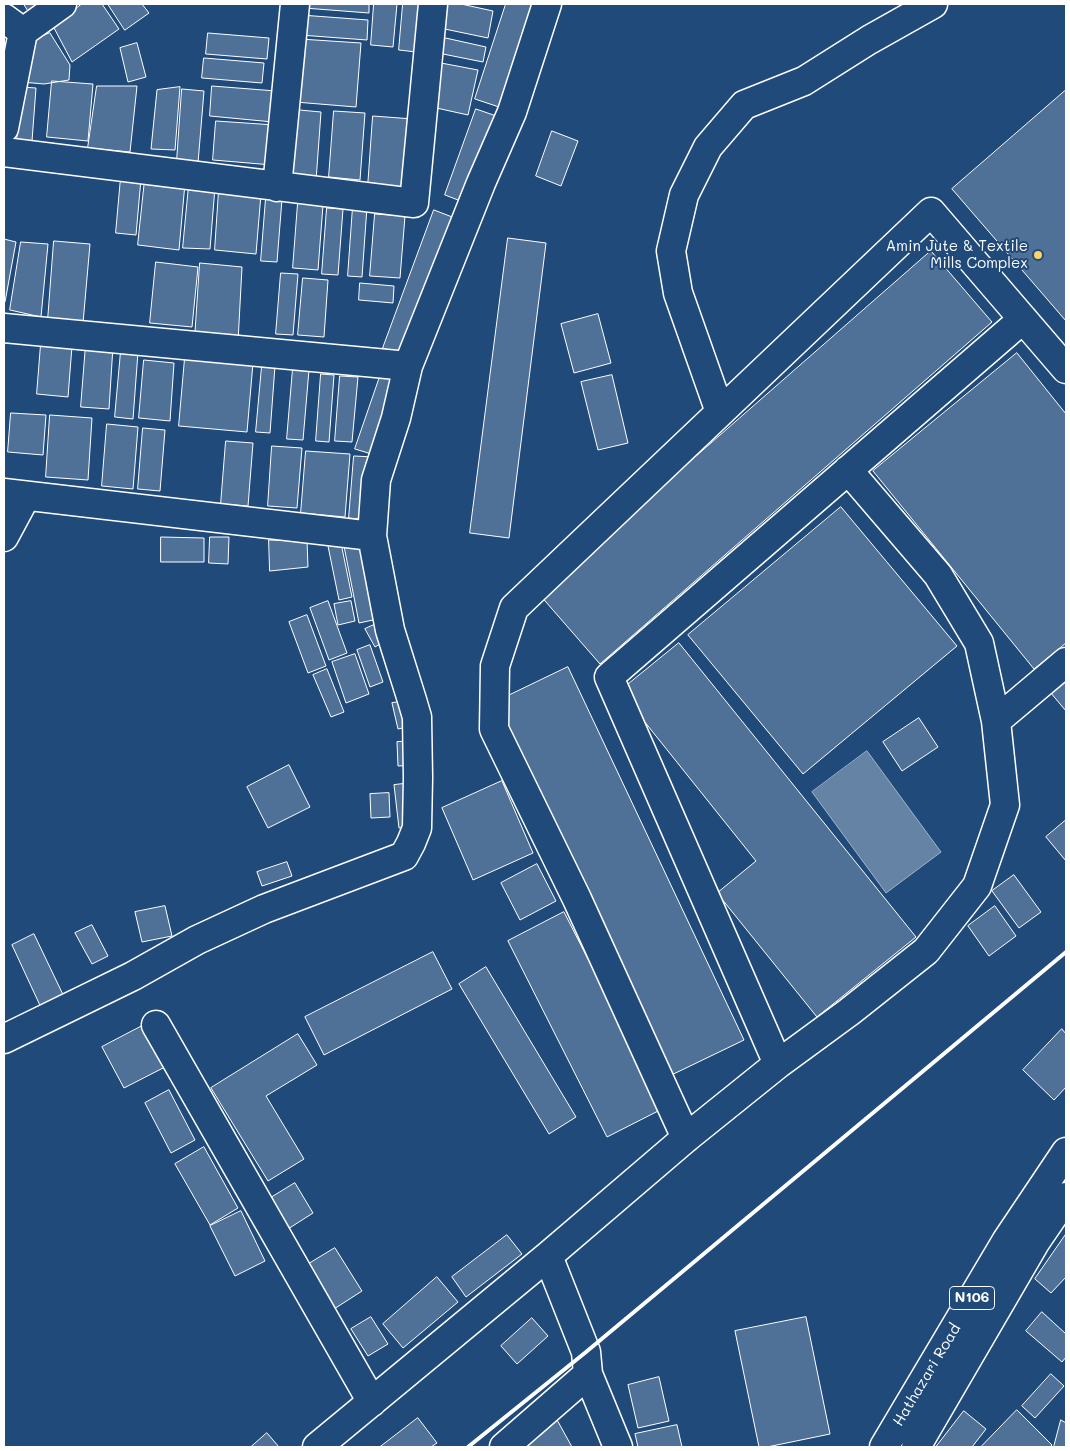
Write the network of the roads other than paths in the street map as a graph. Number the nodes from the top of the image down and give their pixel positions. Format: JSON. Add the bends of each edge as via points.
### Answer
{"nodes":[{"id":1,"x":62,"y":4,"type":"edge"},
{"id":2,"x":295,"y":4,"type":"edge"},
{"id":3,"x":433,"y":4,"type":"edge"},
{"id":4,"x":547,"y":4,"type":"edge"},
{"id":5,"x":933,"y":4,"type":"edge"},
{"id":6,"x":13,"y":25,"type":"edge"},
{"id":7,"x":4,"y":128,"type":"edge"},
{"id":8,"x":4,"y":152,"type":"edge"},
{"id":9,"x":277,"y":187,"type":"junction"},
{"id":10,"x":1023,"y":319,"type":"junction"},
{"id":11,"x":4,"y":328,"type":"edge"},
{"id":12,"x":408,"y":366,"type":"junction"},
{"id":13,"x":1066,"y":369,"type":"edge"},
{"id":14,"x":720,"y":412,"type":"junction"},
{"id":15,"x":848,"y":470,"type":"junction"},
{"id":16,"x":15,"y":494,"type":"edge"},
{"id":17,"x":372,"y":536,"type":"junction"},
{"id":18,"x":4,"y":537,"type":"edge"},
{"id":19,"x":1066,"y":662,"type":"edge"},
{"id":20,"x":996,"y":721,"type":"junction"},
{"id":21,"x":156,"y":1025,"type":"dead end"},
{"id":22,"x":4,"y":1039,"type":"edge"},
{"id":23,"x":778,"y":1064,"type":"junction"},
{"id":24,"x":686,"y":1138,"type":"junction"},
{"id":25,"x":1066,"y":1152,"type":"edge"},
{"id":26,"x":1066,"y":1197,"type":"edge"},
{"id":27,"x":548,"y":1256,"type":"junction"},
{"id":28,"x":588,"y":1374,"type":"junction"},
{"id":29,"x":372,"y":1402,"type":"junction"},
{"id":30,"x":317,"y":1447,"type":"edge"},
{"id":31,"x":504,"y":1447,"type":"edge"},
{"id":32,"x":618,"y":1447,"type":"edge"},
{"id":33,"x":884,"y":1447,"type":"edge"},
{"id":34,"x":916,"y":1447,"type":"edge"}],
"edges":[{"from":1,"to":6,"type":"main road"},
{"from":2,"to":9,"type":"main road"},
{"from":3,"to":9,"type":"main road","via":[[414,203]]},
{"from":4,"to":12,"type":"main road","via":[[512,112]]},
{"from":5,"to":14,"type":"main road","via":[[804,81],[744,105],[708,147],[684,195],[671,252],[678,293]]},
{"from":6,"to":7,"type":"main road"},
{"from":8,"to":9,"type":"main road"},
{"from":10,"to":13,"type":"main road"},
{"from":10,"to":14,"type":"main road","via":[[930,212]]},
{"from":10,"to":15,"type":"main road"},
{"from":11,"to":12,"type":"main road"},
{"from":12,"to":17,"type":"main road","via":[[376,480]]},
{"from":14,"to":24,"type":"main road","via":[[514,608],[495,666],[494,729],[577,899]]},
{"from":15,"to":20,"type":"main road","via":[[938,575],[980,643]]},
{"from":15,"to":23,"type":"main road","via":[[608,677]]},
{"from":16,"to":17,"type":"main road"},
{"from":16,"to":18,"type":"main road"},
{"from":17,"to":22,"type":"main road","via":[[390,630],[417,717],[417,828],[404,856],[256,913]]},
{"from":19,"to":20,"type":"main road"},
{"from":20,"to":23,"type":"main road","via":[[1005,805],[977,886],[926,951]]},
{"from":21,"to":29,"type":"main road"},
{"from":23,"to":24,"type":"main road"},
{"from":24,"to":27,"type":"main road"},
{"from":25,"to":33,"type":"main road","name":"Hathazari Road","number":"N106","via":[[1007,1240]]},
{"from":26,"to":34,"type":"main road","name":"Hathazari Road","number":"N106","via":[[1036,1241]]},
{"from":27,"to":28,"type":"main road","via":[[586,1352]]},
{"from":27,"to":29,"type":"main road"},
{"from":28,"to":31,"type":"main road"},
{"from":28,"to":32,"type":"main road"},
{"from":29,"to":30,"type":"main road"}]}
